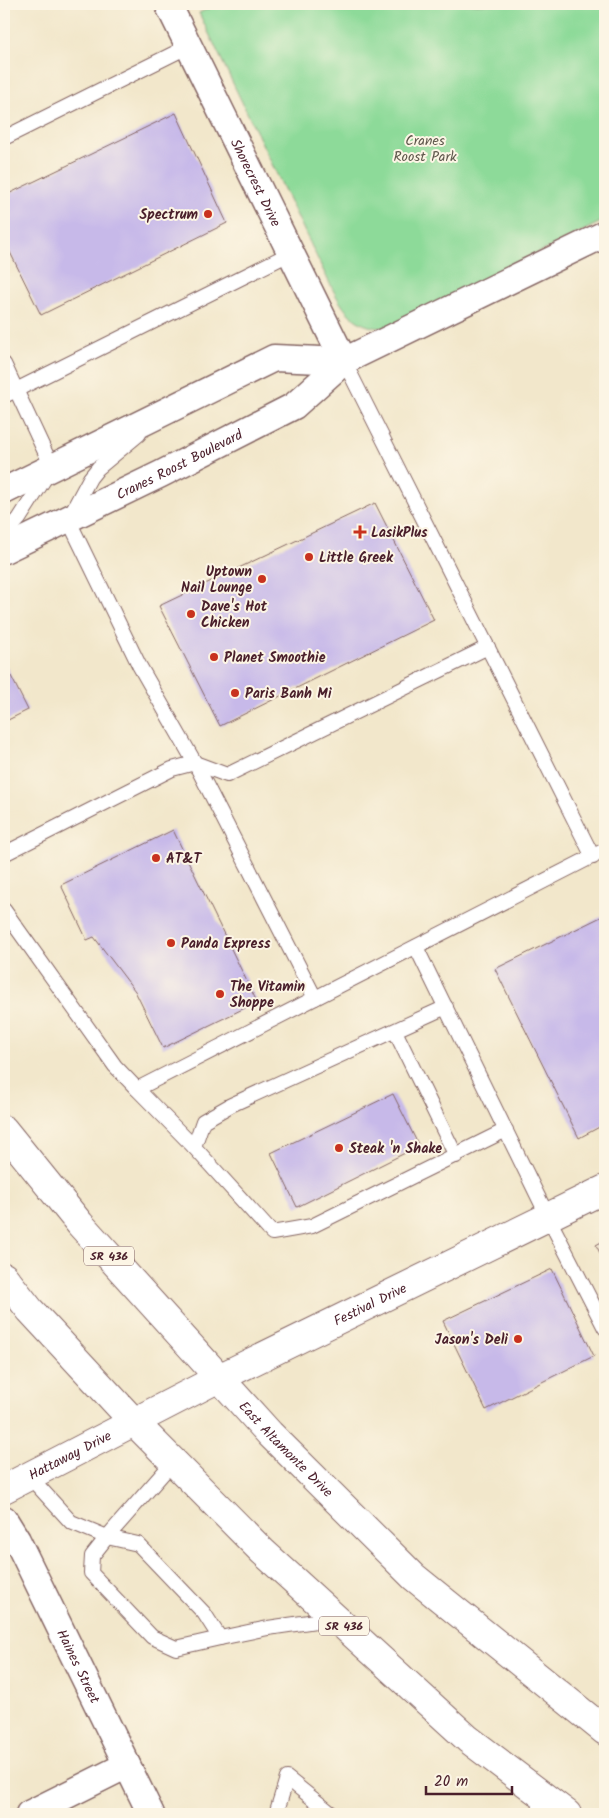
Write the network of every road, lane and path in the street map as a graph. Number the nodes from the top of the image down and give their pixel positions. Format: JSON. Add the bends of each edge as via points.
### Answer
{"nodes":[{"id":1,"x":168,"y":4,"type":"edge"},
{"id":2,"x":189,"y":46,"type":"junction"},
{"id":3,"x":4,"y":138,"type":"edge"},
{"id":4,"x":605,"y":234,"type":"edge"},
{"id":5,"x":291,"y":253,"type":"junction"},
{"id":6,"x":344,"y":361,"type":"junction"},
{"id":7,"x":4,"y":364,"type":"edge"},
{"id":8,"x":10,"y":393,"type":"edge"},
{"id":9,"x":165,"y":411,"type":"junction"},
{"id":10,"x":52,"y":467,"type":"junction"},
{"id":11,"x":4,"y":490,"type":"edge"},
{"id":12,"x":68,"y":519,"type":"junction"},
{"id":13,"x":4,"y":535,"type":"edge"},
{"id":14,"x":4,"y":550,"type":"edge"},
{"id":15,"x":488,"y":647,"type":"junction"},
{"id":16,"x":195,"y":763,"type":"junction"},
{"id":17,"x":4,"y":854,"type":"edge"},
{"id":18,"x":599,"y":854,"type":"edge"},
{"id":19,"x":4,"y":910,"type":"edge"},
{"id":20,"x":416,"y":947,"type":"junction"},
{"id":21,"x":315,"y":998,"type":"junction"},
{"id":22,"x":446,"y":1008,"type":"junction"},
{"id":23,"x":395,"y":1031,"type":"junction"},
{"id":24,"x":137,"y":1089,"type":"junction"},
{"id":25,"x":4,"y":1130,"type":"edge"},
{"id":26,"x":506,"y":1130,"type":"junction"},
{"id":27,"x":194,"y":1147,"type":"junction"},
{"id":28,"x":456,"y":1156,"type":"junction"},
{"id":29,"x":605,"y":1189,"type":"edge"},
{"id":30,"x":548,"y":1217,"type":"junction"},
{"id":31,"x":4,"y":1277,"type":"edge"},
{"id":32,"x":605,"y":1328,"type":"edge"},
{"id":33,"x":219,"y":1378,"type":"junction"},
{"id":34,"x":135,"y":1423,"type":"junction"},
{"id":35,"x":173,"y":1462,"type":"junction"},
{"id":36,"x":29,"y":1476,"type":"junction"},
{"id":37,"x":4,"y":1489,"type":"edge"},
{"id":38,"x":4,"y":1519,"type":"edge"},
{"id":39,"x":107,"y":1537,"type":"junction"},
{"id":40,"x":336,"y":1618,"type":"junction"},
{"id":41,"x":220,"y":1638,"type":"junction"},
{"id":42,"x":605,"y":1731,"type":"edge"},
{"id":43,"x":126,"y":1765,"type":"junction"},
{"id":44,"x":540,"y":1805,"type":"edge"},
{"id":45,"x":37,"y":1812,"type":"edge"},
{"id":46,"x":151,"y":1814,"type":"edge"},
{"id":47,"x":276,"y":1814,"type":"edge"},
{"id":48,"x":332,"y":1814,"type":"edge"},
{"id":49,"x":567,"y":1814,"type":"edge"}],
"edges":[{"from":1,"to":2,"type":"street","name":"Shorecrest Drive"},
{"from":2,"to":3,"type":"lane"},
{"from":2,"to":5,"type":"street","name":"Shorecrest Drive"},
{"from":4,"to":6,"type":"street","name":"Cranes Roost Boulevard"},
{"from":5,"to":6,"type":"street","name":"Shorecrest Drive"},
{"from":5,"to":8,"type":"lane"},
{"from":6,"to":9,"type":"street","name":"Cranes Roost Boulevard","via":[[274,358]]},
{"from":6,"to":12,"type":"street","name":"Cranes Roost Boulevard","via":[[294,406]]},
{"from":6,"to":15,"type":"lane"},
{"from":7,"to":8,"type":"lane"},
{"from":8,"to":10,"type":"lane"},
{"from":9,"to":10,"type":"street","name":"Cranes Roost Boulevard"},
{"from":9,"to":12,"type":"lane","via":[[98,468]]},
{"from":10,"to":11,"type":"street","name":"Cranes Roost Boulevard"},
{"from":10,"to":13,"type":"lane","via":[[19,519]]},
{"from":12,"to":14,"type":"street","name":"Cranes Roost Boulevard"},
{"from":12,"to":16,"type":"lane","via":[[139,665]]},
{"from":15,"to":16,"type":"lane","via":[[227,775]]},
{"from":15,"to":18,"type":"lane"},
{"from":16,"to":17,"type":"lane","via":[[172,768]]},
{"from":16,"to":21,"type":"lane"},
{"from":18,"to":20,"type":"lane"},
{"from":19,"to":24,"type":"lane","via":[[115,1066]]},
{"from":20,"to":21,"type":"lane"},
{"from":20,"to":22,"type":"lane"},
{"from":21,"to":24,"type":"lane"},
{"from":22,"to":23,"type":"lane"},
{"from":22,"to":26,"type":"lane"},
{"from":23,"to":27,"type":"lane","via":[[231,1105],[203,1121]]},
{"from":23,"to":28,"type":"lane"},
{"from":24,"to":27,"type":"lane"},
{"from":25,"to":33,"type":"main road","name":"East Altamonte Drive","number":"SR 436","via":[[80,1224]]},
{"from":26,"to":28,"type":"lane"},
{"from":26,"to":30,"type":"lane"},
{"from":27,"to":28,"type":"lane","via":[[272,1233],[312,1226]]},
{"from":29,"to":30,"type":"main road","name":"Festival Drive"},
{"from":30,"to":32,"type":"lane"},
{"from":30,"to":33,"type":"main road","name":"Festival Drive"},
{"from":31,"to":34,"type":"main road","number":"SR 436","via":[[30,1310]]},
{"from":33,"to":34,"type":"main road","name":"Festival Drive"},
{"from":33,"to":42,"type":"main road","name":"East Altamonte Drive","number":"SR 436","via":[[270,1434],[414,1577]]},
{"from":34,"to":35,"type":"main road","number":"SR 436"},
{"from":34,"to":36,"type":"main road","name":"Hattaway Drive"},
{"from":35,"to":39,"type":"lane"},
{"from":35,"to":40,"type":"main road","number":"SR 436","via":[[262,1551]]},
{"from":36,"to":37,"type":"main road","name":"Hattaway Drive"},
{"from":36,"to":39,"type":"lane","via":[[71,1522]]},
{"from":38,"to":43,"type":"street","name":"Haines Street"},
{"from":39,"to":41,"type":"lane","via":[[138,1544],[204,1613]]},
{"from":39,"to":41,"type":"lane","via":[[92,1556],[92,1573],[152,1637],[176,1648]]},
{"from":40,"to":41,"type":"lane"},
{"from":40,"to":44,"type":"main road","number":"SR 436"},
{"from":43,"to":45,"type":"street"},
{"from":43,"to":46,"type":"street","name":"Haines Street"},
{"from":44,"to":49,"type":"main road","number":"SR 436"},
{"from":47,"to":48,"type":"lane","via":[[287,1778]]}]}
